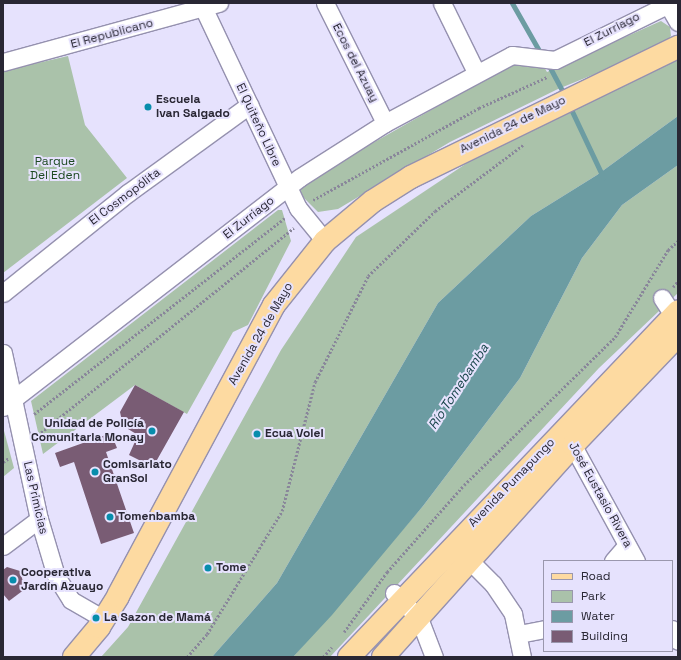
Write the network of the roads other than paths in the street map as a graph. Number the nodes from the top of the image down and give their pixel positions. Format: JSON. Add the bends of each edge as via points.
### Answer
{"nodes":[{"id":1,"x":325,"y":3,"type":"edge"},
{"id":2,"x":442,"y":3,"type":"edge"},
{"id":3,"x":669,"y":4,"type":"edge"},
{"id":4,"x":208,"y":5,"type":"edge"},
{"id":5,"x":678,"y":22,"type":"edge"},
{"id":6,"x":678,"y":47,"type":"edge"},
{"id":7,"x":3,"y":62,"type":"edge"},
{"id":8,"x":476,"y":72,"type":"junction"},
{"id":9,"x":249,"y":105,"type":"junction"},
{"id":10,"x":385,"y":123,"type":"junction"},
{"id":11,"x":287,"y":188,"type":"junction"},
{"id":12,"x":325,"y":241,"type":"junction"},
{"id":13,"x":3,"y":292,"type":"edge"},
{"id":14,"x":674,"y":317,"type":"edge"},
{"id":15,"x":3,"y":353,"type":"edge"},
{"id":16,"x":8,"y":403,"type":"edge"},
{"id":17,"x":568,"y":437,"type":"junction"},
{"id":18,"x":39,"y":519,"type":"junction"},
{"id":19,"x":627,"y":545,"type":"junction"},
{"id":20,"x":3,"y":546,"type":"edge"},
{"id":21,"x":614,"y":560,"type":"edge"},
{"id":22,"x":635,"y":560,"type":"edge"},
{"id":23,"x":471,"y":562,"type":"junction"},
{"id":24,"x":398,"y":597,"type":"junction"},
{"id":25,"x":419,"y":618,"type":"junction"},
{"id":26,"x":104,"y":619,"type":"junction"},
{"id":27,"x":543,"y":629,"type":"edge"},
{"id":28,"x":673,"y":631,"type":"edge"},
{"id":29,"x":519,"y":634,"type":"junction"},
{"id":30,"x":678,"y":641,"type":"edge"},
{"id":31,"x":74,"y":657,"type":"edge"},
{"id":32,"x":349,"y":657,"type":"edge"},
{"id":33,"x":383,"y":657,"type":"edge"},
{"id":34,"x":434,"y":657,"type":"edge"},
{"id":35,"x":522,"y":657,"type":"edge"}],
"edges":[{"from":1,"to":10,"type":"street","name":"Ecos del Azuay"},
{"from":2,"to":8,"type":"street"},
{"from":3,"to":5,"type":"street"},
{"from":3,"to":8,"type":"street","name":"El Zurriago","via":[[552,68],[512,55]]},
{"from":4,"to":7,"type":"street","name":"El Republicano"},
{"from":4,"to":9,"type":"street","name":"El Quiteño Libre"},
{"from":6,"to":12,"type":"main road","name":"Avenida 24 de Mayo","via":[[542,111],[386,191]]},
{"from":8,"to":10,"type":"street","name":"El Zurriago"},
{"from":9,"to":11,"type":"street","name":"El Quiteño Libre"},
{"from":9,"to":13,"type":"street","name":"El Cosmopólita","via":[[128,193]]},
{"from":10,"to":11,"type":"street","name":"El Zurriago"},
{"from":11,"to":12,"type":"street","name":"El Quiteño Libre","via":[[301,214]]},
{"from":11,"to":16,"type":"street","name":"El Zurriago"},
{"from":12,"to":26,"type":"main road","name":"Avenida 24 de Mayo","via":[[274,305]]},
{"from":14,"to":17,"type":"main road","name":"Avenida Pumapungo"},
{"from":15,"to":16,"type":"street","name":"Las Primicias"},
{"from":16,"to":18,"type":"street","name":"Las Primicias","via":[[19,426]]},
{"from":17,"to":19,"type":"street","name":"José Eustasio Rivera"},
{"from":17,"to":23,"type":"main road","name":"Avenida Pumapungo"},
{"from":17,"to":24,"type":"main road","name":"Avenida Pumapungo"},
{"from":18,"to":20,"type":"street"},
{"from":18,"to":26,"type":"street","name":"Las Primicias","via":[[61,588],[71,600]]},
{"from":19,"to":21,"type":"street"},
{"from":19,"to":22,"type":"street","name":"José Eustasio Rivera"},
{"from":23,"to":25,"type":"main road","name":"Avenida Pumapungo"},
{"from":23,"to":29,"type":"street","via":[[503,598]]},
{"from":24,"to":25,"type":"street"},
{"from":24,"to":32,"type":"main road","name":"Avenida Pumapungo"},
{"from":25,"to":33,"type":"main road","name":"Avenida Pumapungo"},
{"from":25,"to":34,"type":"street"},
{"from":26,"to":31,"type":"main road","name":"Avenida 24 de Mayo"},
{"from":27,"to":29,"type":"street"},
{"from":28,"to":30,"type":"street"},
{"from":29,"to":35,"type":"street"}]}
